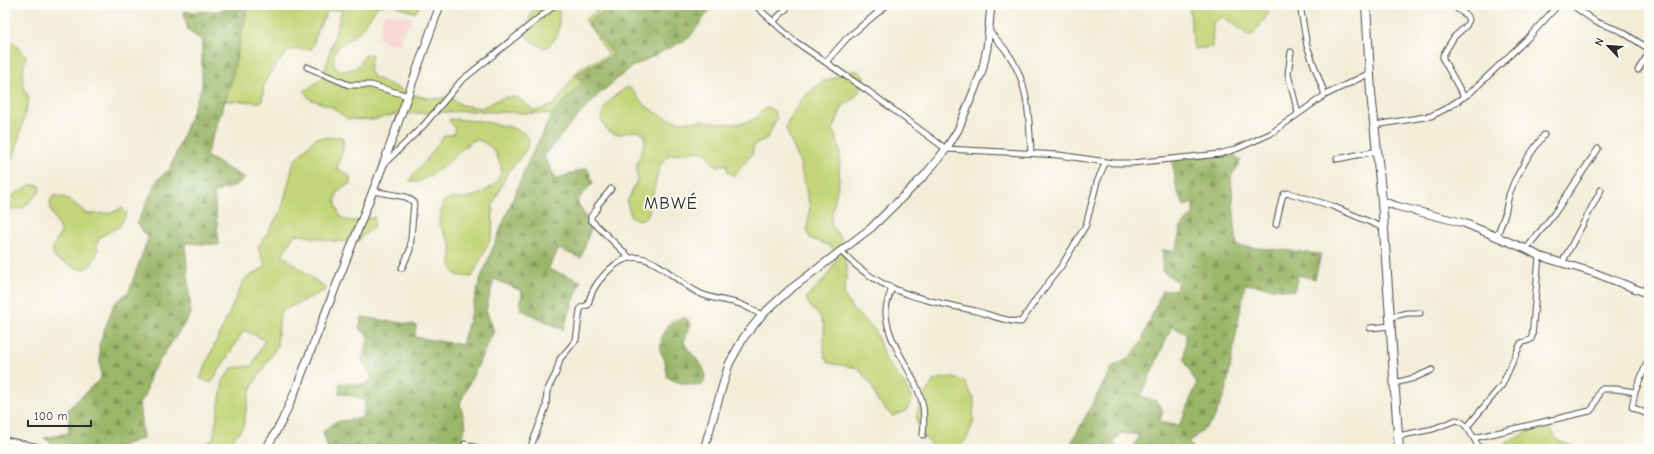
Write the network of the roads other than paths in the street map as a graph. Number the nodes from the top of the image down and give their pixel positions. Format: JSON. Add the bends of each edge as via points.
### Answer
{"nodes":[{"id":1,"x":440,"y":5,"type":"edge"},
{"id":2,"x":555,"y":5,"type":"edge"},
{"id":3,"x":755,"y":5,"type":"edge"},
{"id":4,"x":790,"y":5,"type":"edge"},
{"id":5,"x":886,"y":5,"type":"edge"},
{"id":6,"x":991,"y":5,"type":"edge"},
{"id":7,"x":1300,"y":5,"type":"edge"},
{"id":8,"x":1366,"y":5,"type":"edge"},
{"id":9,"x":1452,"y":5,"type":"edge"},
{"id":10,"x":1558,"y":5,"type":"edge"},
{"id":11,"x":1572,"y":5,"type":"edge"},
{"id":12,"x":773,"y":22,"type":"junction"},
{"id":13,"x":988,"y":31,"type":"junction"},
{"id":14,"x":1649,"y":49,"type":"edge"},
{"id":15,"x":1290,"y":52,"type":"dead end"},
{"id":16,"x":1649,"y":54,"type":"edge"},
{"id":17,"x":826,"y":62,"type":"junction"},
{"id":18,"x":307,"y":67,"type":"dead end"},
{"id":19,"x":1638,"y":70,"type":"dead end"},
{"id":20,"x":1370,"y":73,"type":"junction"},
{"id":21,"x":1325,"y":95,"type":"junction"},
{"id":22,"x":408,"y":96,"type":"junction"},
{"id":23,"x":1464,"y":97,"type":"junction"},
{"id":24,"x":1298,"y":113,"type":"junction"},
{"id":25,"x":1375,"y":125,"type":"junction"},
{"id":26,"x":1544,"y":135,"type":"dead end"},
{"id":27,"x":1598,"y":149,"type":"dead end"},
{"id":28,"x":946,"y":150,"type":"junction"},
{"id":29,"x":1377,"y":151,"type":"junction"},
{"id":30,"x":1031,"y":153,"type":"junction"},
{"id":31,"x":1337,"y":159,"type":"dead end"},
{"id":32,"x":1105,"y":162,"type":"junction"},
{"id":33,"x":383,"y":165,"type":"junction"},
{"id":34,"x":611,"y":189,"type":"dead end"},
{"id":35,"x":1601,"y":190,"type":"dead end"},
{"id":36,"x":373,"y":191,"type":"junction"},
{"id":37,"x":1382,"y":201,"type":"junction"},
{"id":38,"x":1276,"y":224,"type":"dead end"},
{"id":39,"x":1384,"y":228,"type":"junction"},
{"id":40,"x":1497,"y":236,"type":"junction"},
{"id":41,"x":1526,"y":249,"type":"junction"},
{"id":42,"x":841,"y":251,"type":"junction"},
{"id":43,"x":1539,"y":256,"type":"junction"},
{"id":44,"x":629,"y":257,"type":"junction"},
{"id":45,"x":1562,"y":263,"type":"junction"},
{"id":46,"x":402,"y":268,"type":"dead end"},
{"id":47,"x":1649,"y":283,"type":"edge"},
{"id":48,"x":892,"y":288,"type":"junction"},
{"id":49,"x":1647,"y":293,"type":"edge"},
{"id":50,"x":1420,"y":313,"type":"dead end"},
{"id":51,"x":762,"y":315,"type":"junction"},
{"id":52,"x":1390,"y":316,"type":"junction"},
{"id":53,"x":1391,"y":326,"type":"junction"},
{"id":54,"x":1370,"y":328,"type":"dead end"},
{"id":55,"x":1649,"y":358,"type":"edge"},
{"id":56,"x":1432,"y":370,"type":"dead end"},
{"id":57,"x":1394,"y":383,"type":"junction"},
{"id":58,"x":1635,"y":392,"type":"junction"},
{"id":59,"x":1649,"y":415,"type":"edge"},
{"id":60,"x":1466,"y":427,"type":"junction"},
{"id":61,"x":923,"y":435,"type":"dead end"},
{"id":62,"x":1398,"y":436,"type":"junction"},
{"id":63,"x":1474,"y":438,"type":"junction"},
{"id":64,"x":5,"y":440,"type":"edge"},
{"id":65,"x":465,"y":444,"type":"dead end"},
{"id":66,"x":50,"y":449,"type":"edge"},
{"id":67,"x":266,"y":449,"type":"edge"},
{"id":68,"x":480,"y":449,"type":"edge"},
{"id":69,"x":530,"y":449,"type":"edge"},
{"id":70,"x":704,"y":449,"type":"edge"},
{"id":71,"x":1399,"y":449,"type":"edge"},
{"id":72,"x":1480,"y":449,"type":"edge"}],
"edges":[{"from":1,"to":22,"type":"street"},
{"from":2,"to":33,"type":"street","via":[[461,81],[424,125]]},
{"from":3,"to":12,"type":"street"},
{"from":4,"to":12,"type":"street"},
{"from":5,"to":17,"type":"street","via":[[847,38]]},
{"from":6,"to":13,"type":"street"},
{"from":7,"to":21,"type":"street","via":[[1307,46]]},
{"from":8,"to":20,"type":"main road"},
{"from":9,"to":23,"type":"street","via":[[1469,20],[1442,55]]},
{"from":10,"to":23,"type":"street","via":[[1479,87]]},
{"from":11,"to":14,"type":"street","via":[[1596,22],[1621,31]]},
{"from":12,"to":17,"type":"street","via":[[793,40]]},
{"from":13,"to":28,"type":"street","via":[[980,78],[958,130]]},
{"from":13,"to":30,"type":"street","via":[[1007,52],[1021,78],[1029,110]]},
{"from":15,"to":24,"type":"street","via":[[1288,74]]},
{"from":16,"to":19,"type":"street"},
{"from":17,"to":28,"type":"street"},
{"from":18,"to":22,"type":"street","via":[[349,86],[371,85]]},
{"from":20,"to":21,"type":"street"},
{"from":20,"to":25,"type":"main road"},
{"from":21,"to":24,"type":"street"},
{"from":22,"to":33,"type":"street"},
{"from":23,"to":25,"type":"street","via":[[1431,116]]},
{"from":24,"to":32,"type":"street","via":[[1270,134],[1236,150],[1132,163]]},
{"from":25,"to":29,"type":"main road"},
{"from":26,"to":40,"type":"street","via":[[1514,182]]},
{"from":27,"to":41,"type":"street","via":[[1554,214]]},
{"from":28,"to":30,"type":"street"},
{"from":28,"to":42,"type":"street","via":[[890,210],[866,233]]},
{"from":29,"to":31,"type":"street"},
{"from":29,"to":37,"type":"main road"},
{"from":30,"to":32,"type":"street"},
{"from":32,"to":48,"type":"street","via":[[1086,225],[1064,262],[1021,322],[921,300]]},
{"from":33,"to":36,"type":"street"},
{"from":34,"to":44,"type":"street","via":[[599,202],[591,220]]},
{"from":35,"to":45,"type":"street"},
{"from":36,"to":46,"type":"street","via":[[406,197],[414,202],[410,250]]},
{"from":36,"to":67,"type":"street","via":[[290,404]]},
{"from":37,"to":39,"type":"main road"},
{"from":37,"to":40,"type":"street"},
{"from":38,"to":39,"type":"street","via":[[1283,195],[1289,193],[1332,206]]},
{"from":39,"to":52,"type":"main road"},
{"from":40,"to":41,"type":"street"},
{"from":41,"to":43,"type":"street"},
{"from":42,"to":48,"type":"street","via":[[860,269]]},
{"from":42,"to":51,"type":"street"},
{"from":43,"to":45,"type":"street"},
{"from":43,"to":60,"type":"street","via":[[1532,337],[1518,346],[1502,385]]},
{"from":44,"to":51,"type":"street","via":[[647,260],[702,294],[739,304]]},
{"from":44,"to":69,"type":"street","via":[[613,266],[597,281],[588,305],[580,310],[576,340],[560,359],[547,391],[546,407]]},
{"from":45,"to":49,"type":"street"},
{"from":47,"to":49,"type":"street"},
{"from":48,"to":61,"type":"street","via":[[886,309],[886,320],[900,357],[922,401],[925,420]]},
{"from":50,"to":52,"type":"street"},
{"from":51,"to":70,"type":"street","via":[[744,337],[729,364]]},
{"from":52,"to":53,"type":"main road"},
{"from":53,"to":54,"type":"street"},
{"from":53,"to":57,"type":"main road"},
{"from":55,"to":58,"type":"street"},
{"from":56,"to":57,"type":"street"},
{"from":57,"to":62,"type":"main road"},
{"from":58,"to":59,"type":"street","via":[[1632,407]]},
{"from":58,"to":63,"type":"street","via":[[1601,389],[1595,406],[1590,411]]},
{"from":60,"to":62,"type":"street","via":[[1460,420],[1456,420],[1433,429]]},
{"from":60,"to":63,"type":"street"},
{"from":62,"to":71,"type":"main road"},
{"from":63,"to":72,"type":"street"},
{"from":64,"to":66,"type":"street"},
{"from":65,"to":68,"type":"street"}]}
